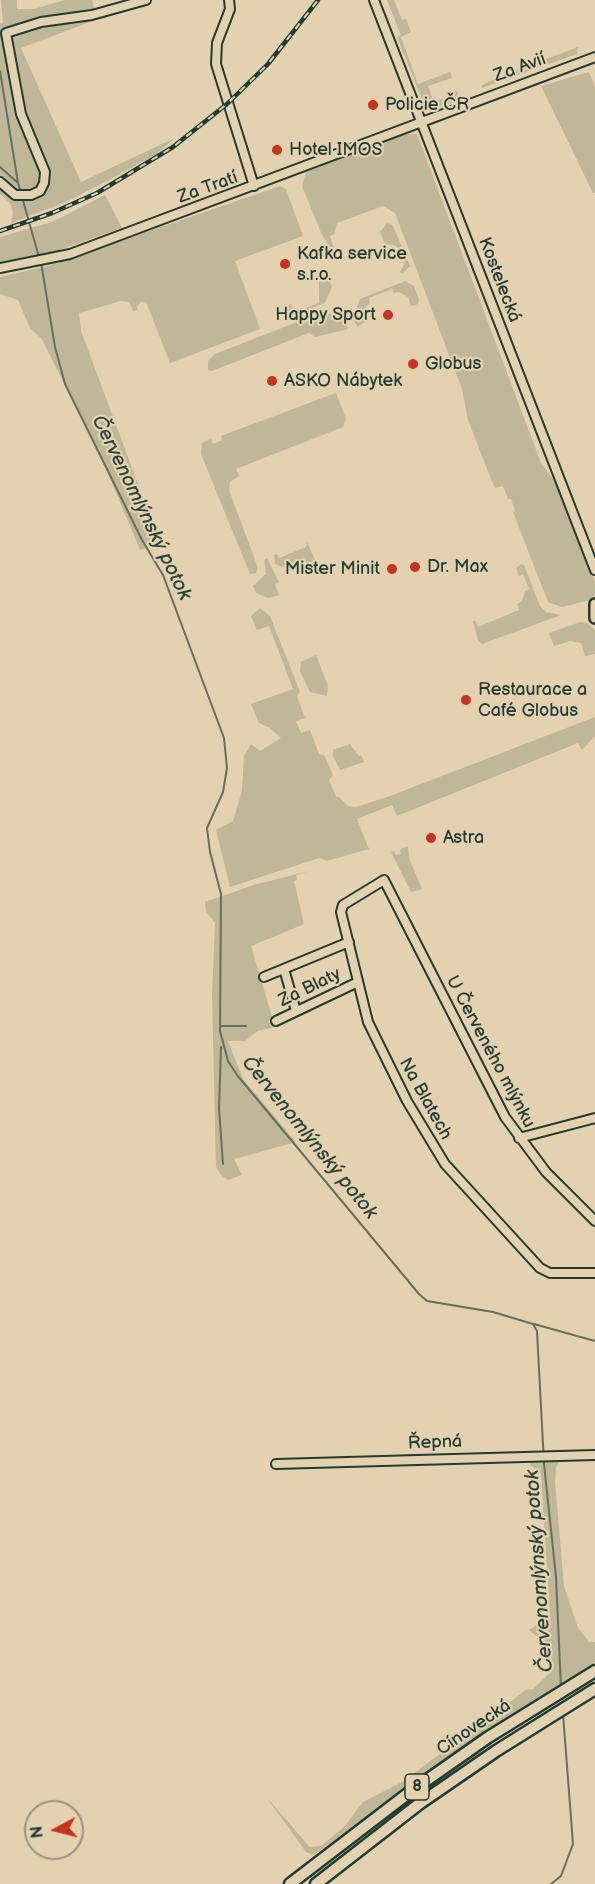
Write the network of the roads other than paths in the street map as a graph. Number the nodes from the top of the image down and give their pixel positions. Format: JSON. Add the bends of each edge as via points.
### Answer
{"nodes":[{"id":1,"x":146,"y":0,"type":"edge"},
{"id":2,"x":229,"y":0,"type":"edge"},
{"id":3,"x":374,"y":0,"type":"edge"},
{"id":4,"x":595,"y":57,"type":"edge"},
{"id":5,"x":421,"y":121,"type":"junction"},
{"id":6,"x":0,"y":182,"type":"edge"},
{"id":7,"x":254,"y":186,"type":"junction"},
{"id":8,"x":0,"y":268,"type":"edge"},
{"id":9,"x":595,"y":570,"type":"edge"},
{"id":10,"x":595,"y":604,"type":"edge"},
{"id":11,"x":595,"y":618,"type":"edge"},
{"id":12,"x":384,"y":880,"type":"joint"},
{"id":13,"x":349,"y":942,"type":"junction"},
{"id":14,"x":284,"y":969,"type":"junction"},
{"id":15,"x":264,"y":977,"type":"dead end"},
{"id":16,"x":358,"y":982,"type":"junction"},
{"id":17,"x":296,"y":1011,"type":"junction"},
{"id":18,"x":276,"y":1022,"type":"dead end"},
{"id":19,"x":595,"y":1118,"type":"edge"},
{"id":20,"x":519,"y":1138,"type":"junction"},
{"id":21,"x":595,"y":1221,"type":"edge"},
{"id":22,"x":595,"y":1273,"type":"edge"},
{"id":23,"x":595,"y":1455,"type":"edge"},
{"id":24,"x":276,"y":1464,"type":"dead end"},
{"id":25,"x":595,"y":1671,"type":"edge"},
{"id":26,"x":595,"y":1689,"type":"edge"},
{"id":27,"x":290,"y":1884,"type":"edge"},
{"id":28,"x":316,"y":1884,"type":"edge"}],
"edges":[{"from":1,"to":6,"type":"street","via":[[92,15],[40,21],[6,33],[21,114],[45,172],[45,183],[31,195],[15,195]]},
{"from":2,"to":7,"type":"street","via":[[230,9],[217,43],[216,64]]},
{"from":3,"to":5,"type":"street","name":"Kostelecká"},
{"from":4,"to":5,"type":"street","name":"Za Avií"},
{"from":5,"to":7,"type":"street","name":"Za Tratí"},
{"from":5,"to":9,"type":"street","name":"Kostelecká"},
{"from":7,"to":8,"type":"street","name":"Za Tratí","via":[[47,260]]},
{"from":10,"to":11,"type":"main road"},
{"from":12,"to":13,"type":"street","name":"Na Blatech","via":[[341,909]]},
{"from":12,"to":20,"type":"street","name":"U Červeného mlýnku","via":[[490,1092]]},
{"from":13,"to":14,"type":"street"},
{"from":13,"to":16,"type":"street","name":"Na Blatech"},
{"from":14,"to":15,"type":"street"},
{"from":14,"to":17,"type":"street"},
{"from":16,"to":17,"type":"street","name":"Za Blaty"},
{"from":16,"to":22,"type":"street","name":"Na Blatech","via":[[368,1022],[407,1101],[445,1164],[540,1268],[550,1273]]},
{"from":17,"to":18,"type":"street","name":"Za Blaty"},
{"from":19,"to":20,"type":"street"},
{"from":20,"to":21,"type":"street","name":"U Červeného mlýnku","via":[[546,1172]]},
{"from":23,"to":24,"type":"street","name":"Řepná"},
{"from":25,"to":27,"type":"highway","name":"Cínovecká","number":"8","via":[[410,1792]]},
{"from":26,"to":28,"type":"highway","name":"Cínovecká","number":"8","via":[[419,1804]]}]}
